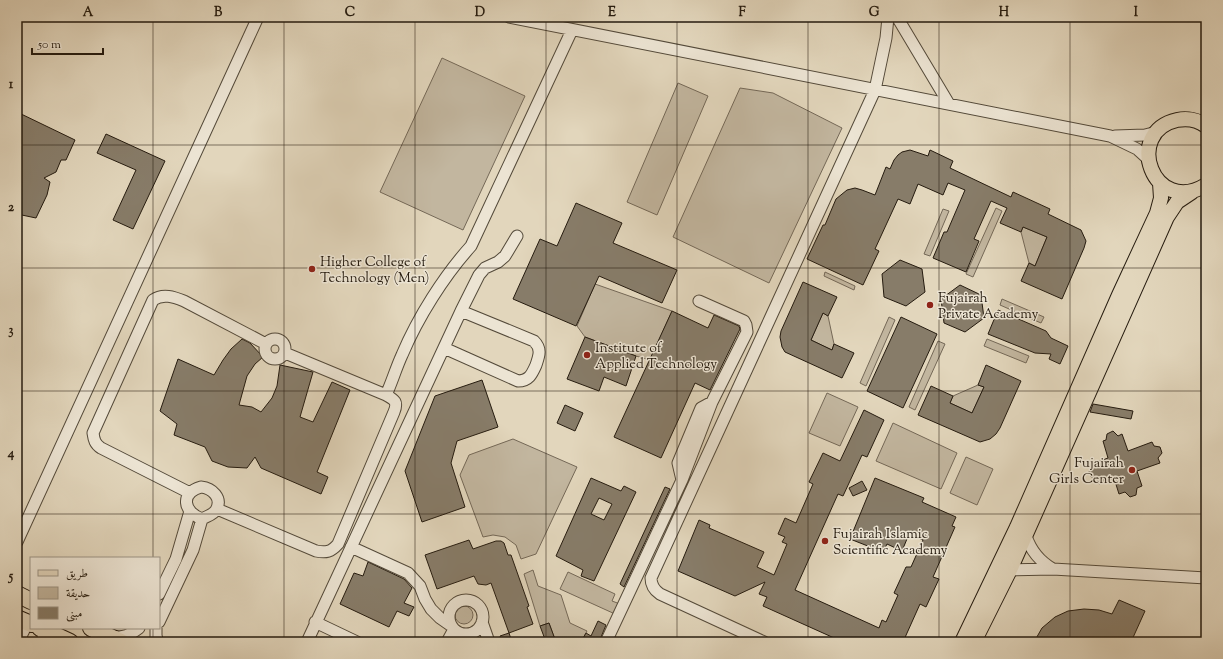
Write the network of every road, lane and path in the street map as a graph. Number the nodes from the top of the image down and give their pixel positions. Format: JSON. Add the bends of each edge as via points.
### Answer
{"nodes":[{"id":1,"x":258,"y":17,"type":"edge"},
{"id":2,"x":509,"y":17,"type":"edge"},
{"id":3,"x":888,"y":17,"type":"edge"},
{"id":4,"x":897,"y":17,"type":"edge"},
{"id":5,"x":572,"y":30,"type":"junction"},
{"id":6,"x":875,"y":90,"type":"junction"},
{"id":7,"x":949,"y":104,"type":"junction"},
{"id":8,"x":1206,"y":126,"type":"edge"},
{"id":9,"x":1157,"y":132,"type":"junction"},
{"id":10,"x":1110,"y":136,"type":"junction"},
{"id":11,"x":1148,"y":159,"type":"junction"},
{"id":12,"x":1160,"y":183,"type":"junction"},
{"id":13,"x":1206,"y":185,"type":"edge"},
{"id":14,"x":1192,"y":192,"type":"junction"},
{"id":15,"x":517,"y":236,"type":"dead end"},
{"id":16,"x":699,"y":301,"type":"dead end"},
{"id":17,"x":461,"y":311,"type":"junction"},
{"id":18,"x":444,"y":348,"type":"junction"},
{"id":19,"x":386,"y":395,"type":"junction"},
{"id":20,"x":190,"y":493,"type":"junction"},
{"id":21,"x":216,"y":509,"type":"junction"},
{"id":22,"x":190,"y":511,"type":"junction"},
{"id":23,"x":202,"y":519,"type":"junction"},
{"id":24,"x":1026,"y":536,"type":"junction"},
{"id":25,"x":17,"y":542,"type":"edge"},
{"id":26,"x":351,"y":547,"type":"junction"},
{"id":27,"x":176,"y":559,"type":"junction"},
{"id":28,"x":187,"y":564,"type":"junction"},
{"id":29,"x":1054,"y":569,"type":"junction"},
{"id":30,"x":1004,"y":570,"type":"junction"},
{"id":31,"x":1206,"y":578,"type":"edge"},
{"id":32,"x":160,"y":593,"type":"edge"},
{"id":33,"x":17,"y":594,"type":"edge"},
{"id":34,"x":171,"y":596,"type":"junction"},
{"id":35,"x":425,"y":599,"type":"junction"},
{"id":36,"x":30,"y":600,"type":"edge"},
{"id":37,"x":452,"y":606,"type":"junction"},
{"id":38,"x":160,"y":620,"type":"edge"},
{"id":39,"x":315,"y":622,"type":"junction"},
{"id":40,"x":482,"y":622,"type":"junction"},
{"id":41,"x":452,"y":627,"type":"junction"},
{"id":42,"x":32,"y":629,"type":"edge"},
{"id":43,"x":39,"y":629,"type":"edge"},
{"id":44,"x":93,"y":629,"type":"edge"},
{"id":45,"x":138,"y":629,"type":"edge"},
{"id":46,"x":156,"y":629,"type":"edge"},
{"id":47,"x":106,"y":635,"type":"junction"},
{"id":48,"x":468,"y":636,"type":"edge"},
{"id":49,"x":18,"y":642,"type":"edge"},
{"id":50,"x":70,"y":642,"type":"edge"},
{"id":51,"x":121,"y":642,"type":"edge"},
{"id":52,"x":158,"y":642,"type":"edge"},
{"id":53,"x":307,"y":642,"type":"edge"},
{"id":54,"x":357,"y":642,"type":"edge"},
{"id":55,"x":447,"y":642,"type":"edge"},
{"id":56,"x":484,"y":642,"type":"edge"},
{"id":57,"x":489,"y":642,"type":"edge"},
{"id":58,"x":606,"y":642,"type":"edge"},
{"id":59,"x":764,"y":642,"type":"edge"},
{"id":60,"x":962,"y":642,"type":"edge"},
{"id":61,"x":974,"y":642,"type":"edge"}],
"edges":[{"from":1,"to":25,"type":"street"},
{"from":2,"to":5,"type":"street"},
{"from":3,"to":6,"type":"street"},
{"from":4,"to":7,"type":"street"},
{"from":5,"to":6,"type":"street"},
{"from":5,"to":19,"type":"street","via":[[471,246],[459,259],[430,303],[402,355]]},
{"from":6,"to":7,"type":"street"},
{"from":6,"to":59,"type":"street","via":[[651,578],[652,586],[660,594]]},
{"from":7,"to":10,"type":"street"},
{"from":8,"to":9,"type":"main road","via":[[1197,121],[1182,120],[1168,123]]},
{"from":9,"to":10,"type":"street"},
{"from":9,"to":11,"type":"main road","via":[[1150,145]]},
{"from":10,"to":11,"type":"street","via":[[1137,149]]},
{"from":11,"to":12,"type":"main road","via":[[1152,172]]},
{"from":12,"to":14,"type":"main road","via":[[1174,191]]},
{"from":12,"to":30,"type":"main road","via":[[1161,198],[1157,213],[1018,527]]},
{"from":13,"to":14,"type":"main road"},
{"from":14,"to":24,"type":"main road","via":[[1177,202],[1167,217]]},
{"from":15,"to":17,"type":"street","via":[[505,256],[485,268],[479,275]]},
{"from":16,"to":58,"type":"street","via":[[744,321],[747,332],[712,402],[682,480]]},
{"from":17,"to":18,"type":"street"},
{"from":17,"to":18,"type":"street","via":[[534,341],[539,348],[540,356],[532,373],[526,379],[518,381]]},
{"from":18,"to":26,"type":"street"},
{"from":19,"to":20,"type":"street","via":[[285,353],[284,343],[278,339],[271,339],[266,344],[193,305],[174,297],[158,296],[153,300],[93,433],[94,440],[101,448]]},
{"from":19,"to":21,"type":"street","via":[[395,401],[394,412],[338,544],[332,550],[316,551]]},
{"from":20,"to":21,"type":"street","via":[[194,489],[207,487],[217,496]]},
{"from":20,"to":22,"type":"street","via":[[187,499]]},
{"from":21,"to":23,"type":"street"},
{"from":22,"to":23,"type":"street"},
{"from":22,"to":27,"type":"street"},
{"from":23,"to":28,"type":"street"},
{"from":24,"to":29,"type":"street","via":[[1036,556]]},
{"from":24,"to":30,"type":"main road"},
{"from":26,"to":35,"type":"street","via":[[413,577]]},
{"from":26,"to":39,"type":"street"},
{"from":27,"to":28,"type":"street"},
{"from":27,"to":32,"type":"street"},
{"from":28,"to":34,"type":"street"},
{"from":29,"to":30,"type":"street"},
{"from":29,"to":31,"type":"street"},
{"from":30,"to":60,"type":"main road"},
{"from":30,"to":61,"type":"main road"},
{"from":32,"to":34,"type":"street"},
{"from":33,"to":36,"type":"highway"},
{"from":34,"to":38,"type":"street"},
{"from":35,"to":37,"type":"street","via":[[440,607]]},
{"from":35,"to":41,"type":"street","via":[[435,614]]},
{"from":37,"to":40,"type":"street","via":[[458,601],[474,602],[482,611]]},
{"from":37,"to":41,"type":"street","via":[[448,614]]},
{"from":39,"to":53,"type":"street"},
{"from":39,"to":54,"type":"street"},
{"from":40,"to":48,"type":"street"},
{"from":40,"to":57,"type":"street"},
{"from":41,"to":48,"type":"street"},
{"from":41,"to":55,"type":"street"},
{"from":42,"to":49,"type":"street"},
{"from":43,"to":50,"type":"highway"},
{"from":44,"to":47,"type":"highway"},
{"from":45,"to":47,"type":"street","via":[[128,636],[118,638]]},
{"from":46,"to":52,"type":"street"},
{"from":47,"to":51,"type":"highway"},
{"from":48,"to":56,"type":"street"}]}
